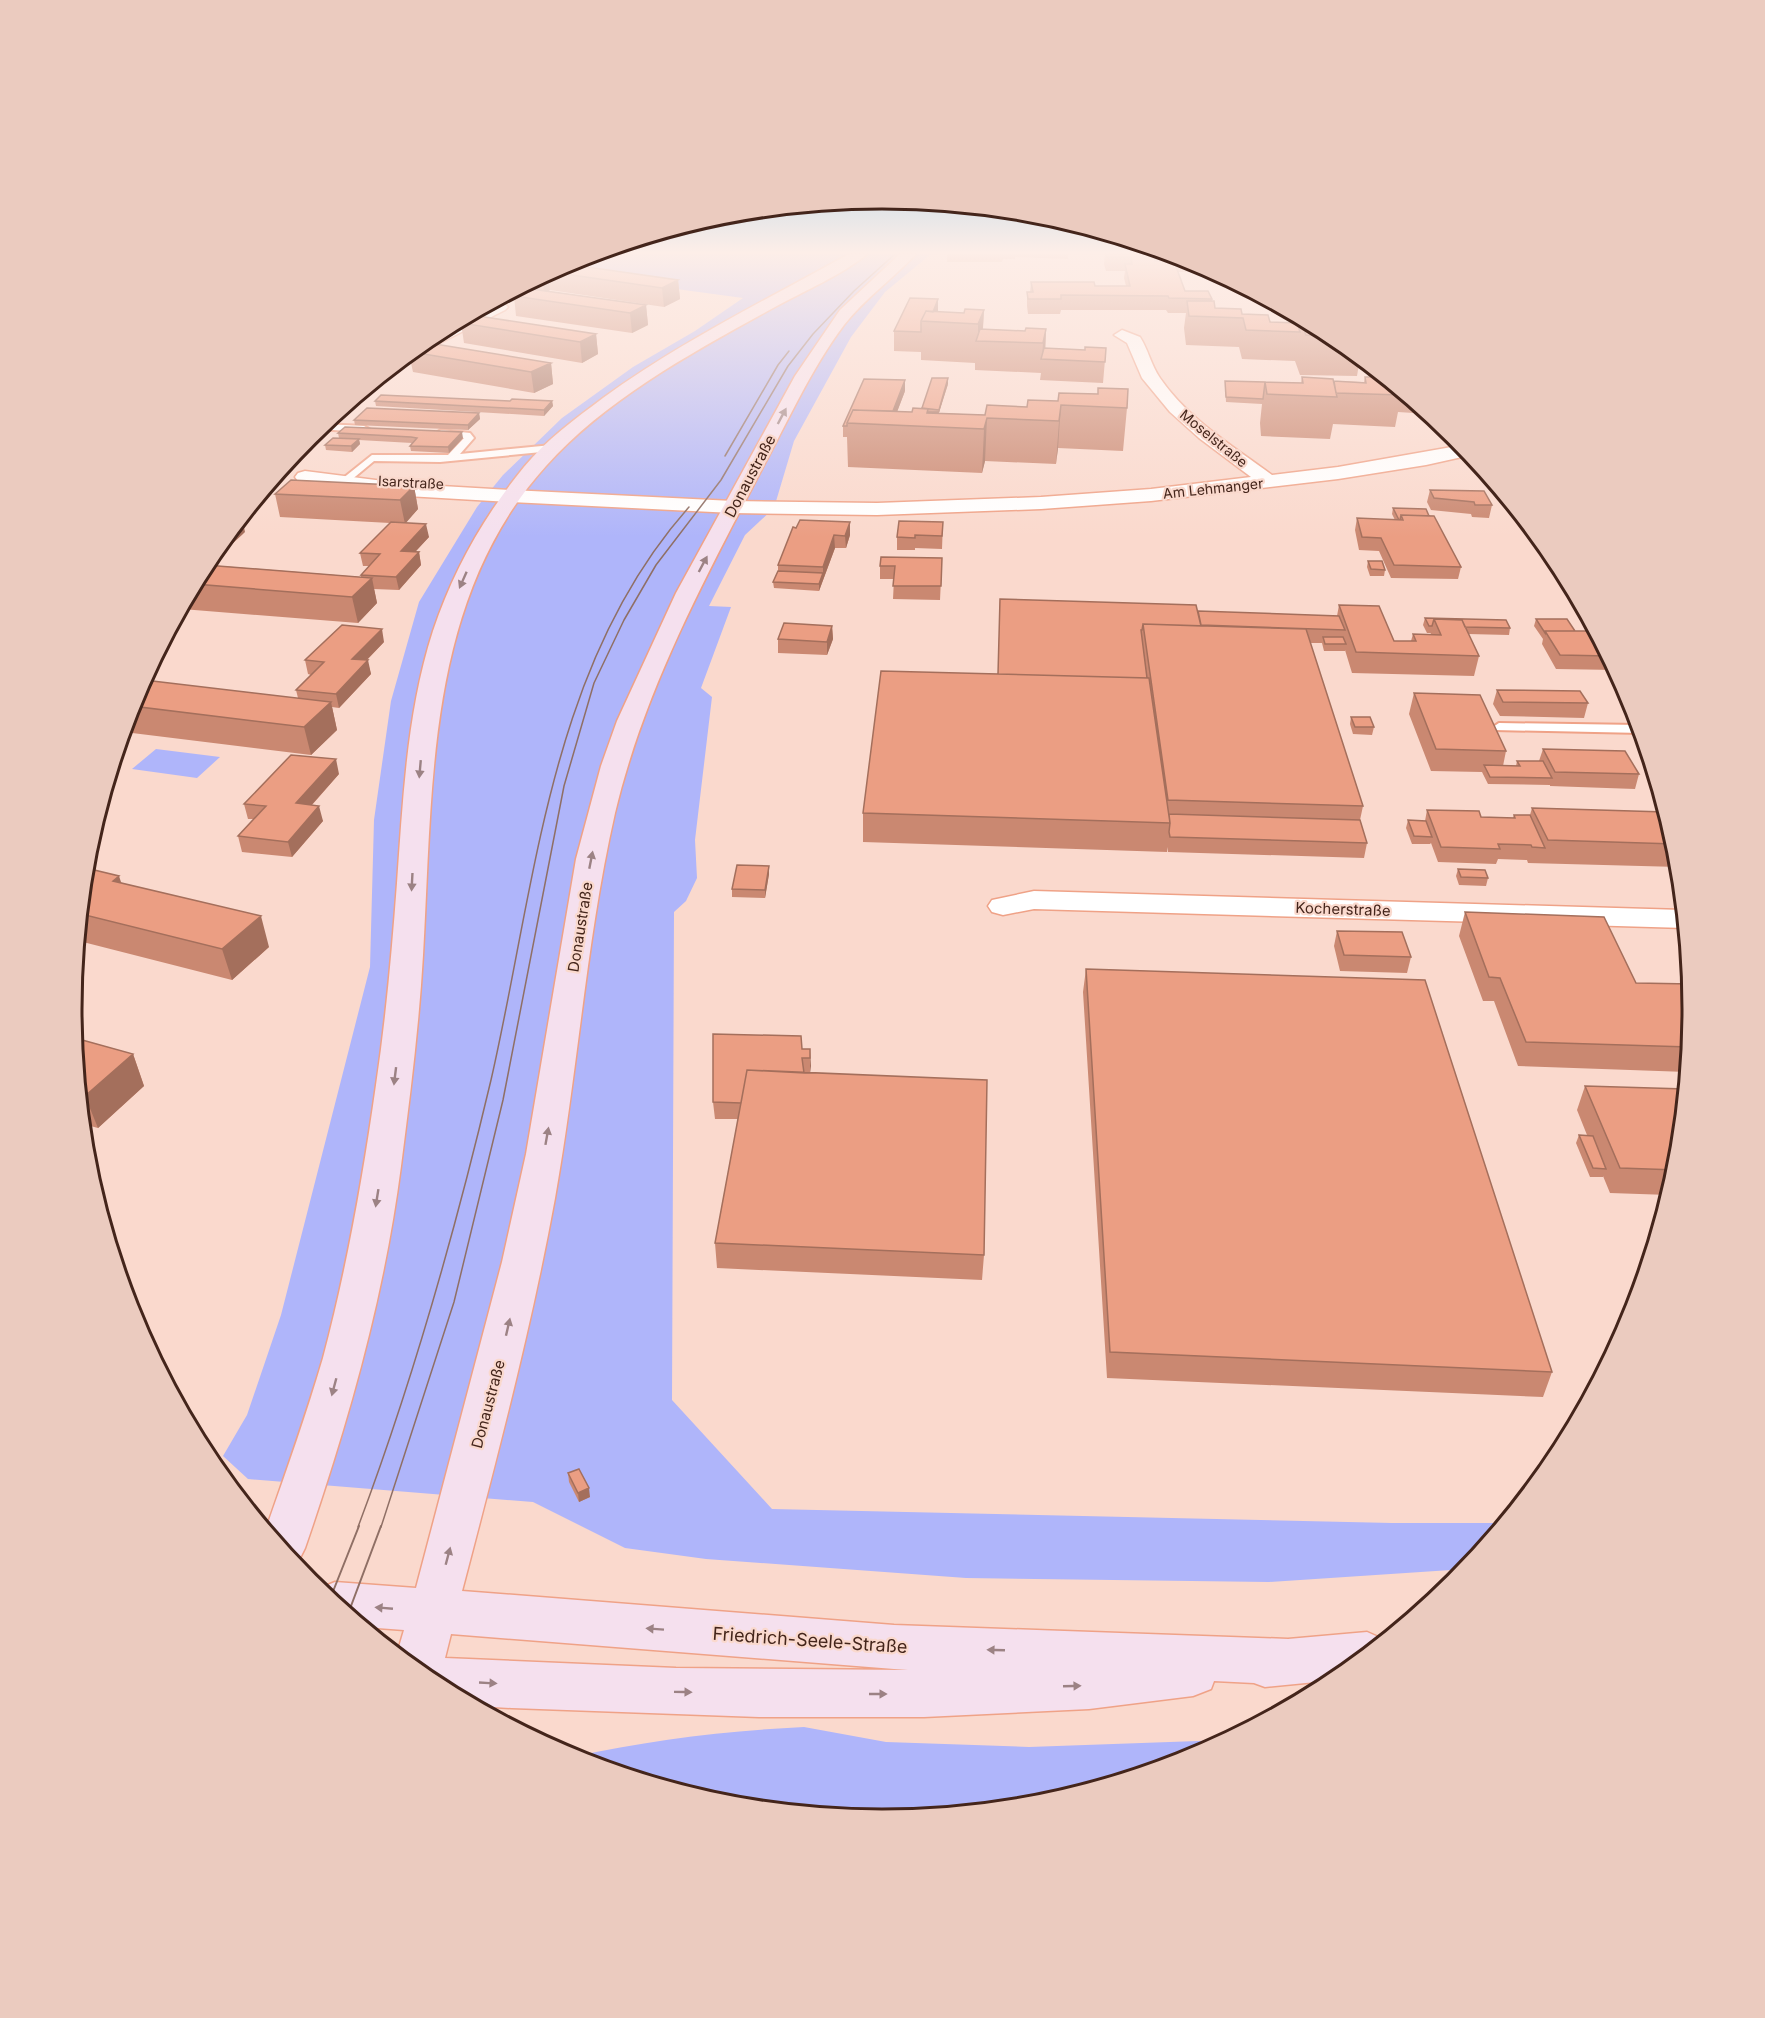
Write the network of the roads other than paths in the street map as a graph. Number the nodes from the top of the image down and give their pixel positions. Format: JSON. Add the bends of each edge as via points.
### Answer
{"nodes":[{"id":1,"x":690,"y":348,"type":"edge"},
{"id":2,"x":822,"y":348,"type":"edge"},
{"id":3,"x":1138,"y":348,"type":"edge"},
{"id":4,"x":334,"y":428,"type":"edge"},
{"id":5,"x":371,"y":429,"type":"edge"},
{"id":6,"x":434,"y":432,"type":"edge"},
{"id":7,"x":552,"y":448,"type":"junction"},
{"id":8,"x":1456,"y":452,"type":"edge"},
{"id":9,"x":451,"y":458,"type":"junction"},
{"id":10,"x":347,"y":479,"type":"junction"},
{"id":11,"x":1269,"y":482,"type":"junction"},
{"id":12,"x":514,"y":492,"type":"junction"},
{"id":13,"x":735,"y":503,"type":"junction"},
{"id":14,"x":1499,"y":727,"type":"dead end"},
{"id":15,"x":1632,"y":729,"type":"edge"},
{"id":16,"x":1003,"y":906,"type":"dead end"},
{"id":17,"x":1677,"y":919,"type":"edge"},
{"id":18,"x":285,"y":1540,"type":"edge"},
{"id":19,"x":349,"y":1604,"type":"edge"},
{"id":20,"x":433,"y":1612,"type":"junction"},
{"id":21,"x":1354,"y":1655,"type":"edge"},
{"id":22,"x":420,"y":1661,"type":"edge"},
{"id":23,"x":1286,"y":1661,"type":"junction"},
{"id":24,"x":451,"y":1682,"type":"edge"}],
"edges":[{"from":1,"to":7,"type":"main road","via":[[576,426]]},
{"from":13,"to":2,"type":"main road","name":"Donaustraße","one_way":true},
{"from":3,"to":11,"type":"street","name":"Moselstraße","via":[[1152,378],[1180,412]]},
{"from":4,"to":5,"type":"lane"},
{"from":6,"to":9,"type":"lane","via":[[469,438]]},
{"from":7,"to":9,"type":"lane"},
{"from":7,"to":12,"type":"main road"},
{"from":8,"to":11,"type":"street","name":"Am Lehmanger"},
{"from":9,"to":10,"type":"lane","via":[[372,458]]},
{"from":10,"to":12,"type":"street","name":"Isarstraße"},
{"from":10,"to":12,"type":"street","name":"Isarstraße","via":[[296,477],[407,490]]},
{"from":11,"to":13,"type":"street","name":"Am Lehmanger","via":[[1108,498],[957,506],[877,509]]},
{"from":12,"to":13,"type":"street","name":"Am Lehmanger"},
{"from":12,"to":18,"type":"main road","one_way":true,"via":[[463,579],[437,653],[423,726],[401,1023],[367,1260],[324,1425]]},
{"from":20,"to":13,"type":"main road","name":"Donaustraße","one_way":true,"via":[[508,1328],[534,1208],[602,811],[631,715],[648,675]]},
{"from":14,"to":15,"type":"lane"},
{"from":16,"to":17,"type":"street","name":"Kocherstraße","via":[[1034,900]]},
{"from":20,"to":19,"type":"main road","name":"Friedrich-Seele-Straße","one_way":true},
{"from":20,"to":22,"type":"main road","name":"Donaustraße"},
{"from":23,"to":20,"type":"main road","name":"Friedrich-Seele-Straße","one_way":true,"via":[[894,1647]]},
{"from":21,"to":23,"type":"main road","name":"Friedrich-Seele-Straße"},
{"from":24,"to":23,"type":"main road","name":"Friedrich-Seele-Straße","one_way":true,"via":[[656,1692],[888,1694],[1090,1686]]}]}
